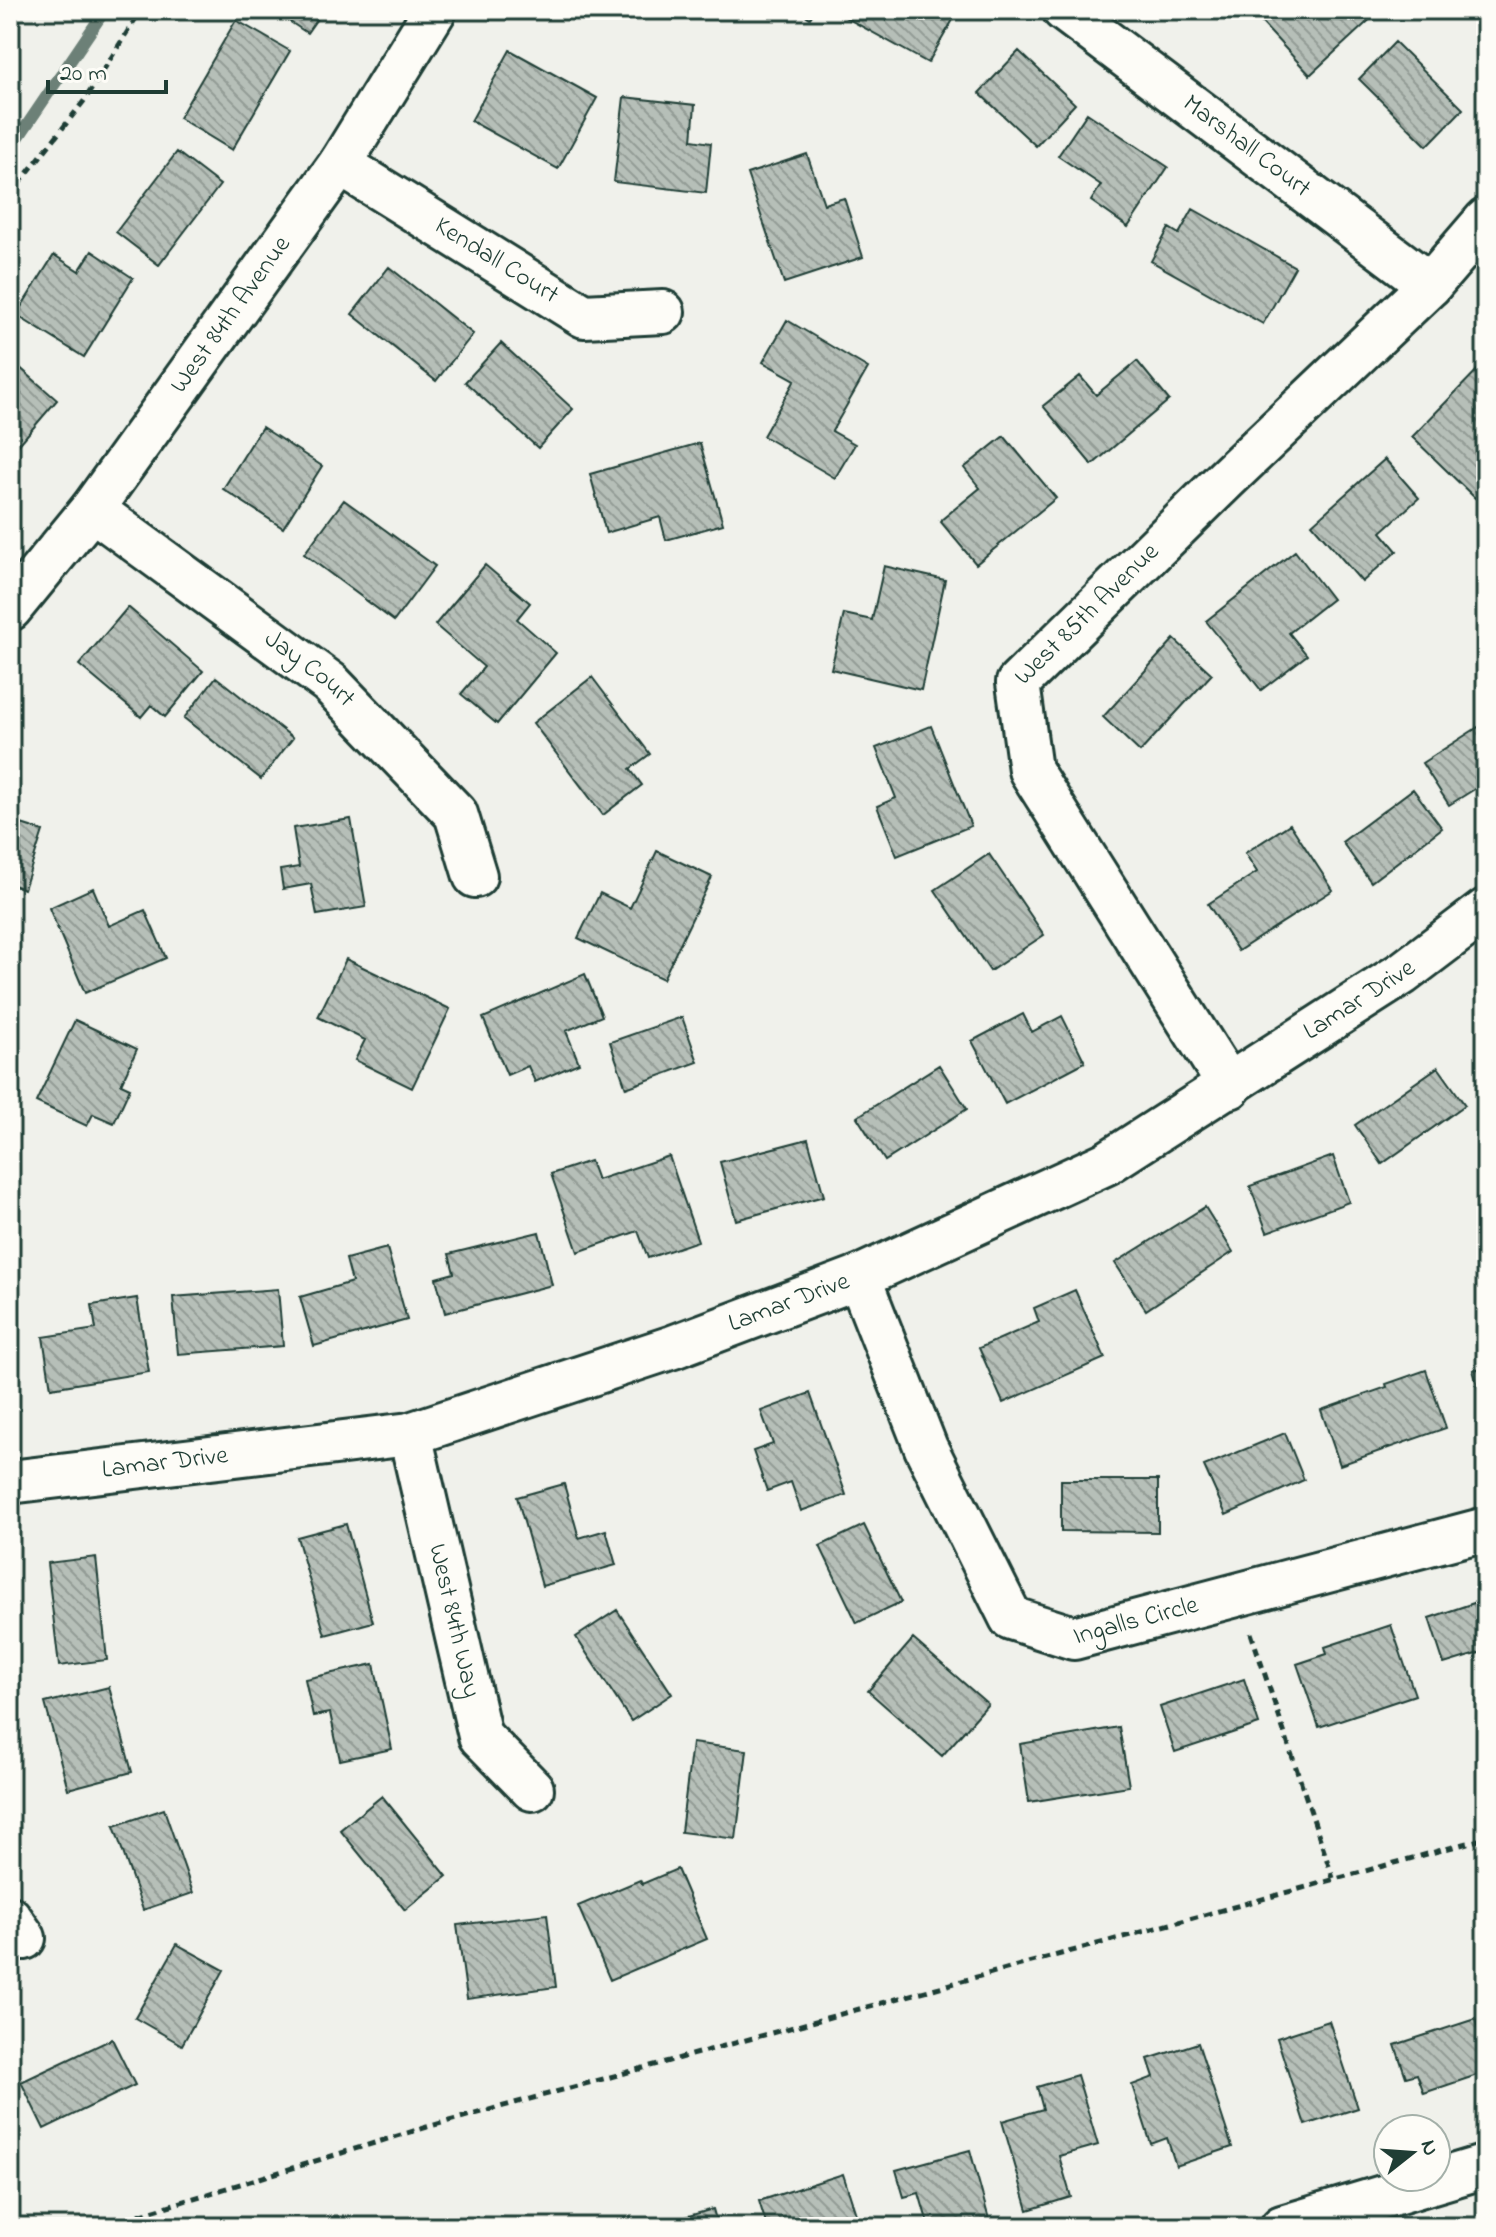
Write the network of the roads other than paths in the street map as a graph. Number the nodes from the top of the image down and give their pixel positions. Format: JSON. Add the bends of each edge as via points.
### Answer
{"nodes":[{"id":1,"x":435,"y":10,"type":"edge"},
{"id":2,"x":1064,"y":10,"type":"edge"},
{"id":3,"x":340,"y":164,"type":"junction"},
{"id":4,"x":1486,"y":220,"type":"edge"},
{"id":5,"x":1430,"y":285,"type":"junction"},
{"id":6,"x":663,"y":312,"type":"dead end"},
{"id":7,"x":92,"y":509,"type":"junction"},
{"id":8,"x":10,"y":609,"type":"edge"},
{"id":9,"x":475,"y":876,"type":"dead end"},
{"id":10,"x":1486,"y":910,"type":"edge"},
{"id":11,"x":1230,"y":1087,"type":"junction"},
{"id":12,"x":859,"y":1277,"type":"junction"},
{"id":13,"x":410,"y":1434,"type":"junction"},
{"id":14,"x":10,"y":1482,"type":"edge"},
{"id":15,"x":1486,"y":1529,"type":"edge"},
{"id":16,"x":532,"y":1789,"type":"dead end"},
{"id":17,"x":1486,"y":2166,"type":"edge"},
{"id":18,"x":1282,"y":2227,"type":"edge"}],
"edges":[{"from":1,"to":3,"type":"street","name":"West 84th Avenue"},
{"from":2,"to":5,"type":"street","name":"Marshall Court"},
{"from":3,"to":6,"type":"street","name":"Kendall Court","via":[[584,316]]},
{"from":3,"to":7,"type":"street","name":"West 84th Avenue"},
{"from":4,"to":5,"type":"street","name":"West 85th Avenue"},
{"from":5,"to":11,"type":"street","name":"West 85th Avenue","via":[[1018,683],[1030,770]]},
{"from":7,"to":8,"type":"street","name":"West 84th Avenue"},
{"from":7,"to":9,"type":"street","name":"Jay Court","via":[[330,683],[456,814]]},
{"from":10,"to":11,"type":"street","name":"Lamar Drive","via":[[1403,973]]},
{"from":11,"to":12,"type":"street","name":"Lamar Drive","via":[[1107,1163]]},
{"from":12,"to":13,"type":"street","name":"Lamar Drive","via":[[673,1347]]},
{"from":12,"to":15,"type":"street","name":"Ingalls Circle","via":[[926,1448],[1011,1618],[1074,1638]]},
{"from":13,"to":14,"type":"street","name":"Lamar Drive"},
{"from":13,"to":16,"type":"street","name":"West 84th Way","via":[[480,1736]]},
{"from":17,"to":18,"type":"street"}]}
